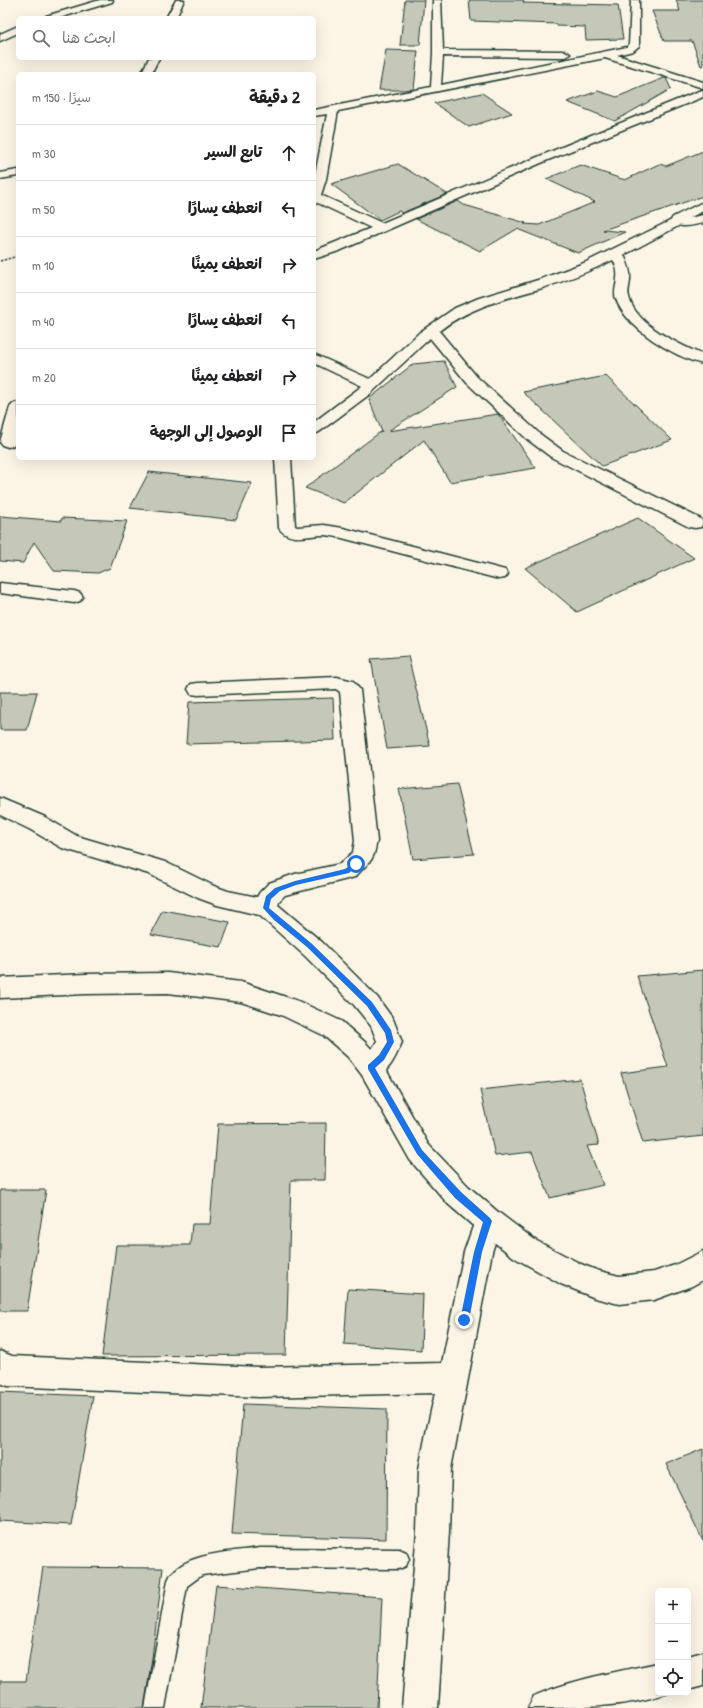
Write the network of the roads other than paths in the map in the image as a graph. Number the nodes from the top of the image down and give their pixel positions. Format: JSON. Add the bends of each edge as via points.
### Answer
{"nodes":[{"id":1,"x":109,"y":0,"type":"edge"},
{"id":2,"x":180,"y":0,"type":"edge"},
{"id":3,"x":437,"y":0,"type":"edge"},
{"id":4,"x":635,"y":0,"type":"edge"},
{"id":5,"x":56,"y":16,"type":"edge"},
{"id":6,"x":173,"y":16,"type":"edge"},
{"id":7,"x":16,"y":30,"type":"edge"},
{"id":8,"x":0,"y":38,"type":"edge"},
{"id":9,"x":630,"y":49,"type":"junction"},
{"id":10,"x":438,"y":53,"type":"junction"},
{"id":11,"x":645,"y":53,"type":"dead end"},
{"id":12,"x":606,"y":55,"type":"junction"},
{"id":13,"x":153,"y":60,"type":"edge"},
{"id":14,"x":147,"y":72,"type":"edge"},
{"id":15,"x":703,"y":85,"type":"edge"},
{"id":16,"x":436,"y":89,"type":"junction"},
{"id":17,"x":703,"y":93,"type":"edge"},
{"id":18,"x":333,"y":109,"type":"junction"},
{"id":19,"x":316,"y":113,"type":"edge"},
{"id":20,"x":16,"y":173,"type":"edge"},
{"id":21,"x":0,"y":176,"type":"edge"},
{"id":22,"x":316,"y":190,"type":"edge"},
{"id":23,"x":316,"y":200,"type":"edge"},
{"id":24,"x":703,"y":206,"type":"edge"},
{"id":25,"x":703,"y":219,"type":"edge"},
{"id":26,"x":678,"y":221,"type":"junction"},
{"id":27,"x":382,"y":228,"type":"junction"},
{"id":28,"x":617,"y":253,"type":"junction"},
{"id":29,"x":316,"y":254,"type":"edge"},
{"id":30,"x":431,"y":331,"type":"junction"},
{"id":31,"x":316,"y":359,"type":"edge"},
{"id":32,"x":703,"y":360,"type":"edge"},
{"id":33,"x":372,"y":385,"type":"junction"},
{"id":34,"x":16,"y":415,"type":"edge"},
{"id":35,"x":316,"y":427,"type":"edge"},
{"id":36,"x":9,"y":442,"type":"edge"},
{"id":37,"x":284,"y":460,"type":"edge"},
{"id":38,"x":695,"y":523,"type":"dead end"},
{"id":39,"x":499,"y":574,"type":"dead end"},
{"id":40,"x":0,"y":588,"type":"edge"},
{"id":41,"x":74,"y":597,"type":"dead end"},
{"id":42,"x":198,"y":689,"type":"dead end"},
{"id":43,"x":0,"y":806,"type":"edge"},
{"id":44,"x":266,"y":908,"type":"junction"},
{"id":45,"x":0,"y":988,"type":"edge"},
{"id":46,"x":371,"y":1067,"type":"junction"},
{"id":47,"x":488,"y":1221,"type":"junction"},
{"id":48,"x":703,"y":1265,"type":"edge"},
{"id":49,"x":0,"y":1366,"type":"edge"},
{"id":50,"x":454,"y":1378,"type":"junction"},
{"id":51,"x":399,"y":1559,"type":"dead end"},
{"id":52,"x":703,"y":1669,"type":"edge"},
{"id":53,"x":691,"y":1672,"type":"edge"},
{"id":54,"x":655,"y":1681,"type":"edge"},
{"id":55,"x":155,"y":1708,"type":"edge"},
{"id":56,"x":420,"y":1708,"type":"edge"},
{"id":57,"x":546,"y":1708,"type":"edge"}],
"edges":[{"from":1,"to":5,"type":"street"},
{"from":2,"to":6,"type":"street"},
{"from":3,"to":10,"type":"street"},
{"from":4,"to":9,"type":"street","via":[[634,44]]},
{"from":7,"to":8,"type":"street"},
{"from":9,"to":11,"type":"street"},
{"from":9,"to":12,"type":"street"},
{"from":10,"to":12,"type":"street"},
{"from":10,"to":16,"type":"street"},
{"from":12,"to":15,"type":"street"},
{"from":12,"to":16,"type":"street"},
{"from":13,"to":14,"type":"street"},
{"from":16,"to":18,"type":"street"},
{"from":17,"to":27,"type":"street"},
{"from":18,"to":19,"type":"street"},
{"from":18,"to":22,"type":"street"},
{"from":20,"to":21,"type":"street"},
{"from":23,"to":27,"type":"street"},
{"from":24,"to":26,"type":"street","via":[[679,217]]},
{"from":25,"to":26,"type":"street"},
{"from":26,"to":28,"type":"street"},
{"from":27,"to":29,"type":"street"},
{"from":28,"to":30,"type":"street","via":[[559,278],[473,306]]},
{"from":28,"to":32,"type":"street","via":[[624,275],[621,286],[622,299],[633,315],[653,333]]},
{"from":30,"to":33,"type":"street"},
{"from":30,"to":38,"type":"street","via":[[479,387],[534,437],[557,454]]},
{"from":31,"to":33,"type":"street"},
{"from":33,"to":35,"type":"street"},
{"from":34,"to":36,"type":"street"},
{"from":37,"to":39,"type":"street","via":[[287,528],[292,531],[323,530],[343,533]]},
{"from":40,"to":41,"type":"street"},
{"from":42,"to":44,"type":"street","via":[[337,683],[350,690],[366,840],[363,854],[347,871],[277,889],[268,898]]},
{"from":43,"to":44,"type":"street","via":[[70,842],[157,868],[225,899]]},
{"from":44,"to":46,"type":"street","via":[[370,1004],[382,1022],[390,1042],[382,1058]]},
{"from":45,"to":46,"type":"street","via":[[168,983],[241,992],[289,1008],[332,1028]]},
{"from":46,"to":47,"type":"street","via":[[419,1152],[458,1195]]},
{"from":47,"to":48,"type":"street","via":[[525,1250],[551,1264],[595,1284],[619,1290],[654,1286]]},
{"from":47,"to":50,"type":"street","via":[[478,1252]]},
{"from":49,"to":50,"type":"street","via":[[8,1371],[259,1382]]},
{"from":50,"to":56,"type":"street","via":[[435,1469]]},
{"from":51,"to":55,"type":"lane","via":[[260,1558],[199,1566],[178,1580]]},
{"from":52,"to":53,"type":"street"},
{"from":54,"to":57,"type":"street","via":[[585,1696]]}]}
